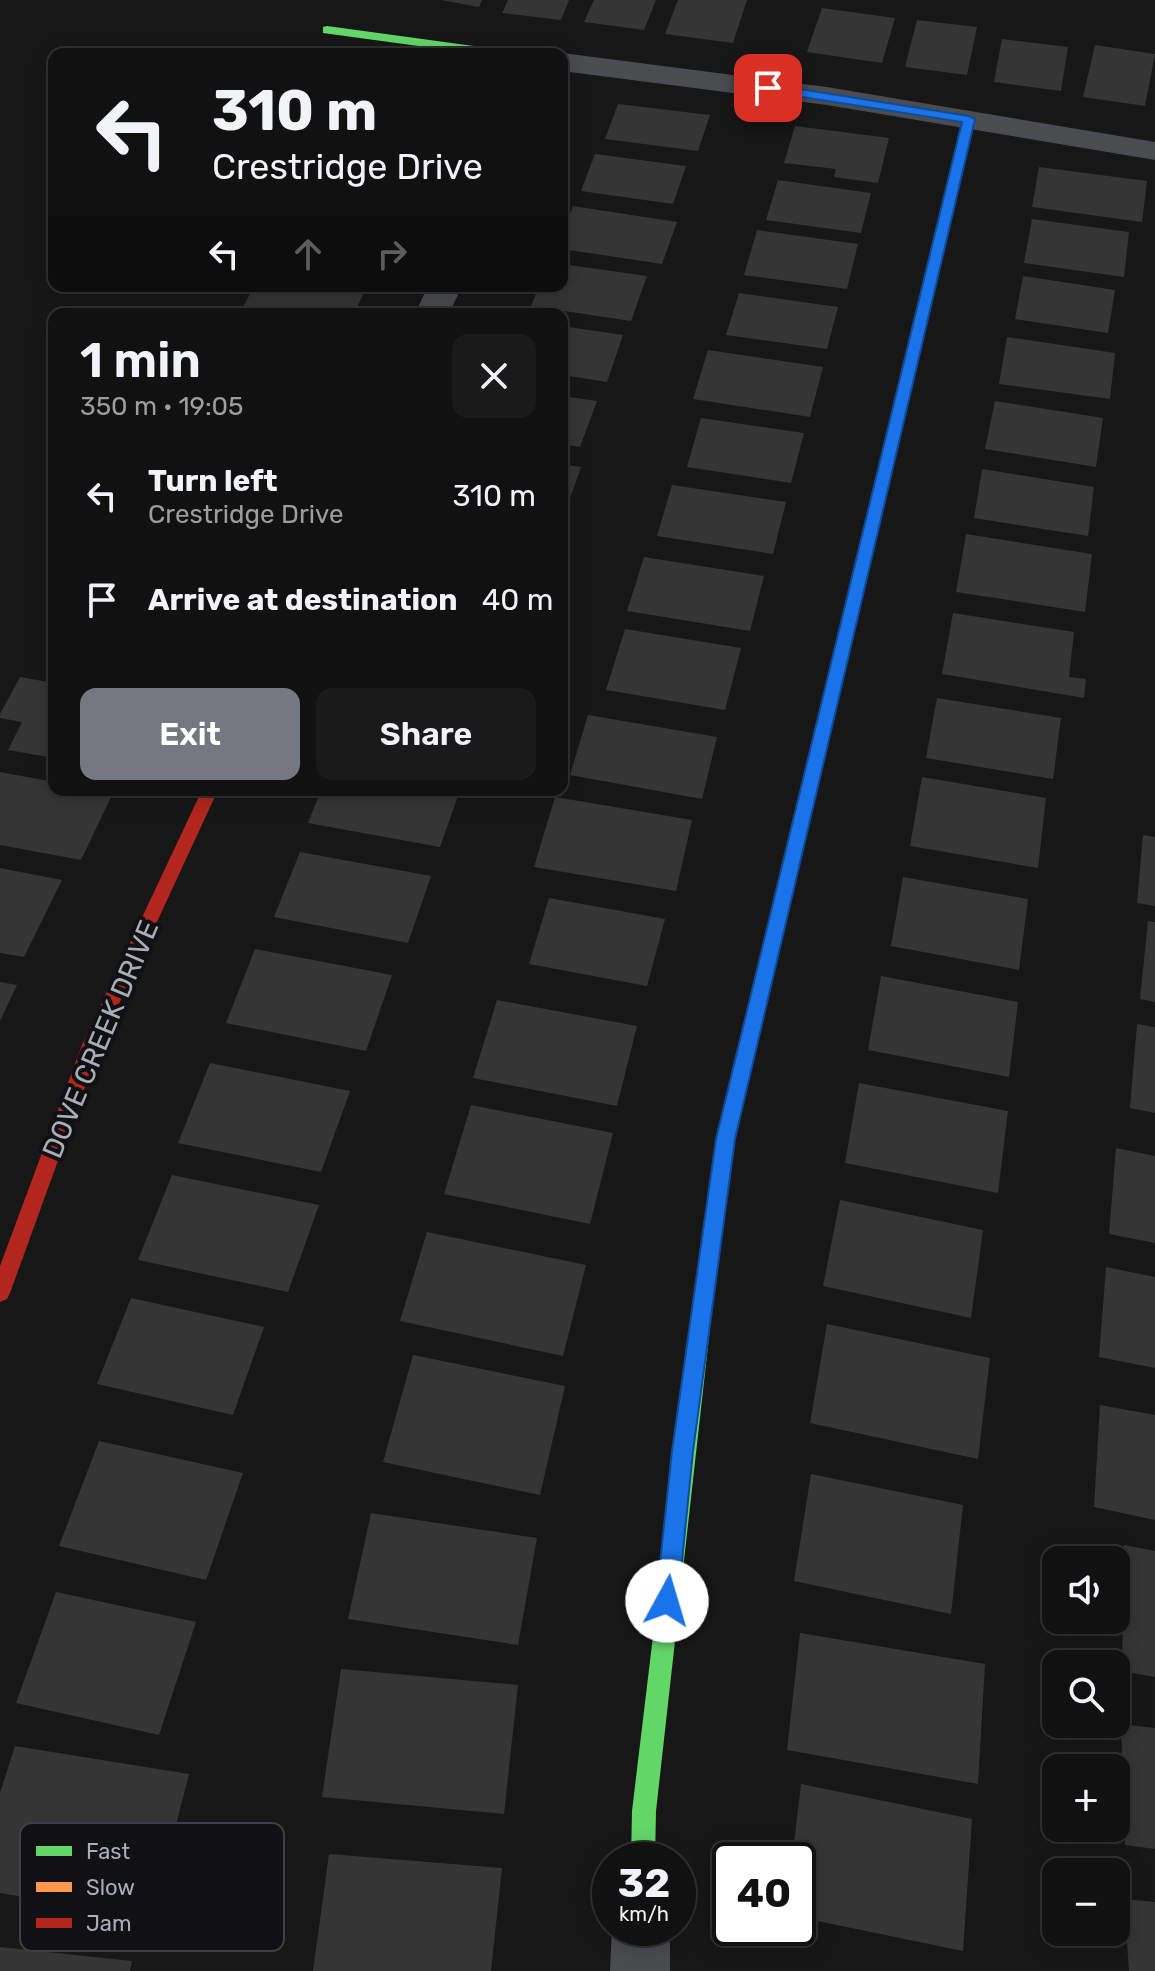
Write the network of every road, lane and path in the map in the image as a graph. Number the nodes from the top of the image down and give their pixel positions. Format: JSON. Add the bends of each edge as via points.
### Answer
{"nodes":[{"id":1,"x":327,"y":30,"type":"dead end"},
{"id":2,"x":459,"y":48,"type":"edge"},
{"id":3,"x":568,"y":63,"type":"edge"},
{"id":4,"x":969,"y":119,"type":"junction"},
{"id":5,"x":1155,"y":151,"type":"edge"},
{"id":6,"x":207,"y":796,"type":"edge"},
{"id":7,"x":0,"y":1293,"type":"edge"},
{"id":8,"x":643,"y":1842,"type":"edge"},
{"id":9,"x":641,"y":1946,"type":"edge"},
{"id":10,"x":640,"y":1971,"type":"edge"}],
"edges":[{"from":1,"to":2,"type":"street"},
{"from":3,"to":4,"type":"street"},
{"from":4,"to":5,"type":"street"},
{"from":4,"to":8,"type":"street","via":[[725,1139],[681,1467]]},
{"from":6,"to":7,"type":"street","name":"DOVE CREEK DRIVE","via":[[91,1045]]},
{"from":9,"to":10,"type":"street"}]}
